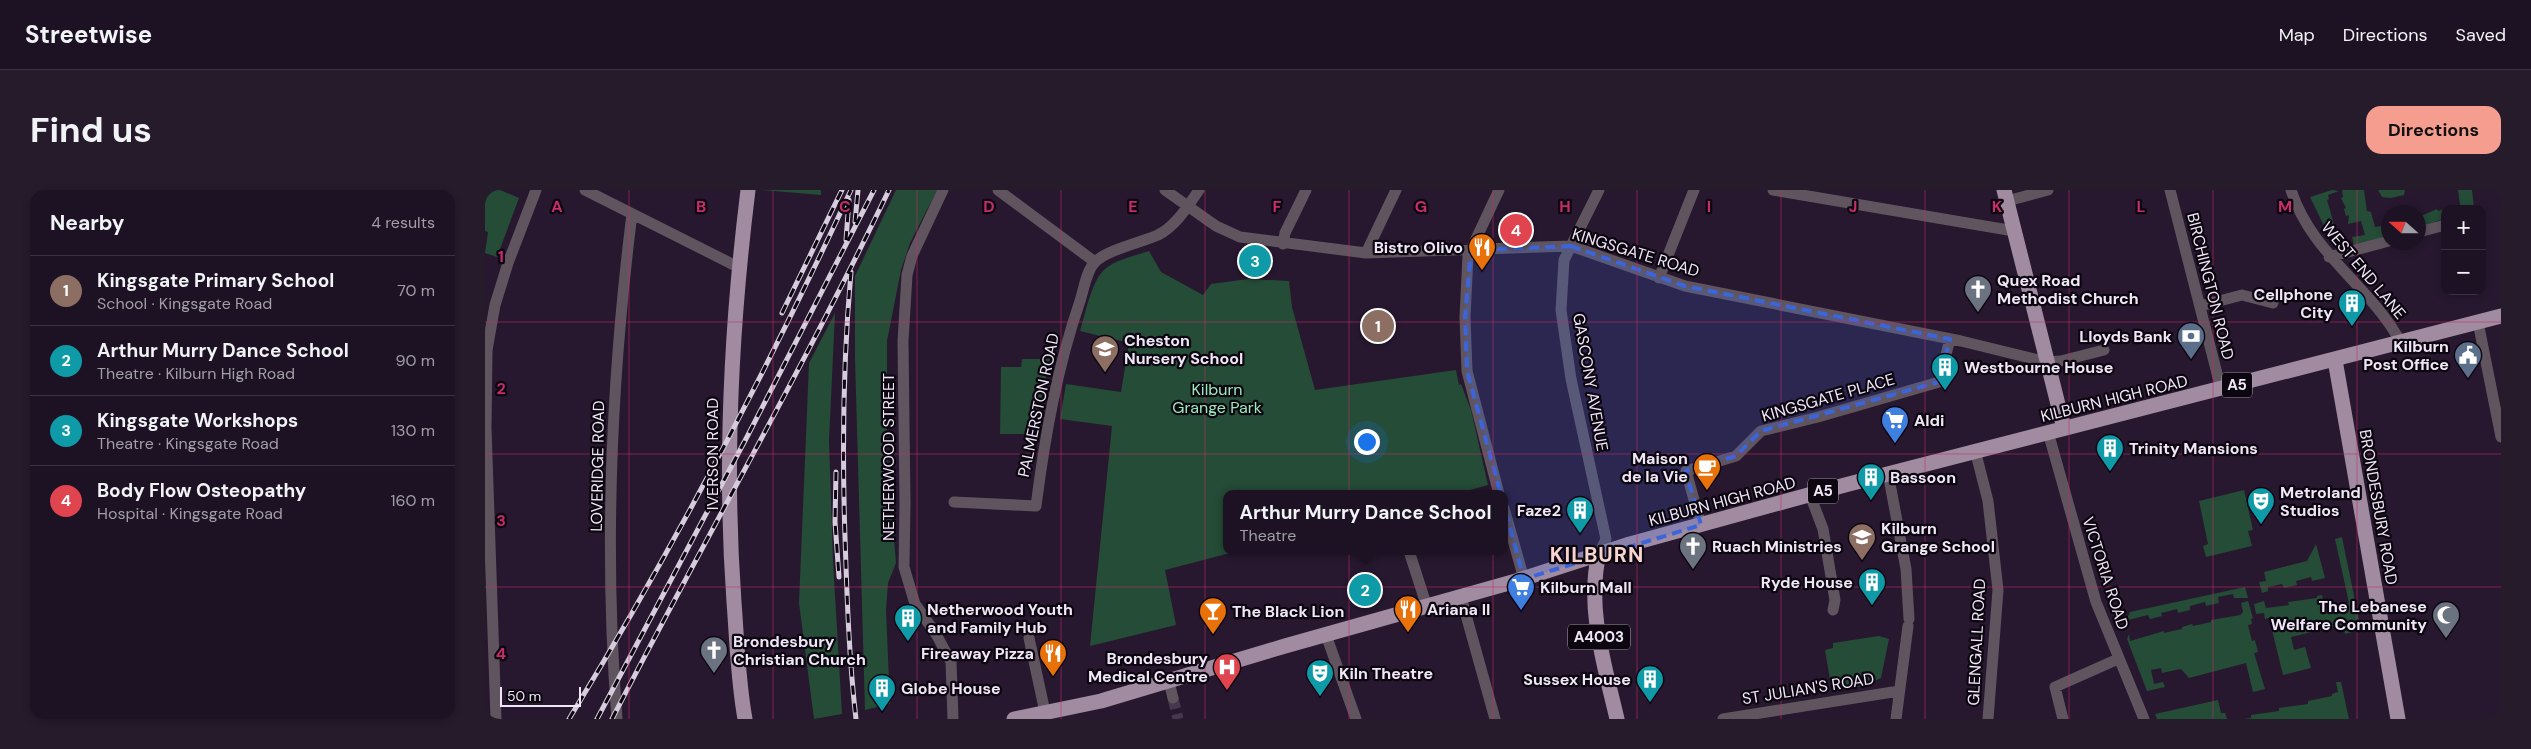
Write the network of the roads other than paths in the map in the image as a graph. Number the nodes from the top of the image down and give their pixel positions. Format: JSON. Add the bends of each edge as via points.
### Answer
{"nodes":[{"id":1,"x":535,"y":190,"type":"edge"},
{"id":2,"x":585,"y":190,"type":"edge"},
{"id":3,"x":748,"y":190,"type":"edge"},
{"id":4,"x":943,"y":190,"type":"edge"},
{"id":5,"x":998,"y":190,"type":"edge"},
{"id":6,"x":1165,"y":190,"type":"edge"},
{"id":7,"x":1199,"y":190,"type":"edge"},
{"id":8,"x":1306,"y":190,"type":"edge"},
{"id":9,"x":1396,"y":190,"type":"edge"},
{"id":10,"x":1499,"y":190,"type":"edge"},
{"id":11,"x":1599,"y":190,"type":"edge"},
{"id":12,"x":1694,"y":190,"type":"edge"},
{"id":13,"x":1773,"y":190,"type":"edge"},
{"id":14,"x":2048,"y":190,"type":"edge"},
{"id":15,"x":2170,"y":190,"type":"edge"},
{"id":16,"x":2291,"y":190,"type":"edge"},
{"id":17,"x":2005,"y":195,"type":"edge"},
{"id":18,"x":1188,"y":206,"type":"junction"},
{"id":19,"x":632,"y":214,"type":"junction"},
{"id":20,"x":2441,"y":226,"type":"edge"},
{"id":21,"x":2426,"y":230,"type":"edge"},
{"id":22,"x":2014,"y":231,"type":"junction"},
{"id":23,"x":2381,"y":243,"type":"edge"},
{"id":24,"x":1283,"y":244,"type":"junction"},
{"id":25,"x":1571,"y":246,"type":"junction"},
{"id":26,"x":1471,"y":250,"type":"junction"},
{"id":27,"x":1366,"y":253,"type":"junction"},
{"id":28,"x":2329,"y":257,"type":"junction"},
{"id":29,"x":1095,"y":262,"type":"junction"},
{"id":30,"x":738,"y":267,"type":"junction"},
{"id":31,"x":1659,"y":278,"type":"junction"},
{"id":32,"x":2273,"y":303,"type":"dead end"},
{"id":33,"x":2199,"y":306,"type":"junction"},
{"id":34,"x":2501,"y":316,"type":"edge"},
{"id":35,"x":2478,"y":322,"type":"junction"},
{"id":36,"x":1950,"y":338,"type":"junction"},
{"id":37,"x":2401,"y":343,"type":"junction"},
{"id":38,"x":2104,"y":350,"type":"dead end"},
{"id":39,"x":2335,"y":360,"type":"junction"},
{"id":40,"x":2047,"y":362,"type":"junction"},
{"id":41,"x":2221,"y":389,"type":"junction"},
{"id":42,"x":2497,"y":394,"type":"edge"},
{"id":43,"x":486,"y":425,"type":"edge"},
{"id":44,"x":2064,"y":428,"type":"junction"},
{"id":45,"x":2049,"y":432,"type":"junction"},
{"id":46,"x":2501,"y":438,"type":"edge"},
{"id":47,"x":1975,"y":450,"type":"junction"},
{"id":48,"x":1888,"y":473,"type":"junction"},
{"id":49,"x":1498,"y":490,"type":"edge"},
{"id":50,"x":1810,"y":494,"type":"junction"},
{"id":51,"x":954,"y":502,"type":"dead end"},
{"id":52,"x":1508,"y":522,"type":"edge"},
{"id":53,"x":1701,"y":525,"type":"junction"},
{"id":54,"x":1599,"y":554,"type":"junction"},
{"id":55,"x":1410,"y":555,"type":"edge"},
{"id":56,"x":488,"y":563,"type":"edge"},
{"id":57,"x":1524,"y":579,"type":"junction"},
{"id":58,"x":1461,"y":597,"type":"junction"},
{"id":59,"x":1427,"y":607,"type":"junction"},
{"id":60,"x":1833,"y":610,"type":"dead end"},
{"id":61,"x":1326,"y":635,"type":"junction"},
{"id":62,"x":1029,"y":638,"type":"dead end"},
{"id":63,"x":2118,"y":659,"type":"junction"},
{"id":64,"x":1169,"y":682,"type":"junction"},
{"id":65,"x":1899,"y":691,"type":"junction"},
{"id":66,"x":1173,"y":698,"type":"tunnel mouth"},
{"id":67,"x":1045,"y":712,"type":"junction"},
{"id":68,"x":496,"y":719,"type":"edge"},
{"id":69,"x":617,"y":719,"type":"edge"},
{"id":70,"x":745,"y":719,"type":"edge"},
{"id":71,"x":953,"y":719,"type":"edge"},
{"id":72,"x":1014,"y":719,"type":"edge"},
{"id":73,"x":1356,"y":719,"type":"edge"},
{"id":74,"x":1495,"y":719,"type":"edge"},
{"id":75,"x":1617,"y":719,"type":"edge"},
{"id":76,"x":1723,"y":719,"type":"edge"},
{"id":77,"x":1896,"y":719,"type":"edge"},
{"id":78,"x":1988,"y":719,"type":"edge"},
{"id":79,"x":2063,"y":719,"type":"edge"},
{"id":80,"x":2144,"y":719,"type":"edge"},
{"id":81,"x":2398,"y":719,"type":"edge"}],
"edges":[{"from":1,"to":43,"type":"street","via":[[495,305],[487,350]]},
{"from":2,"to":19,"type":"street"},
{"from":3,"to":30,"type":"main road","name":"IVERSON ROAD"},
{"from":4,"to":71,"type":"street","name":"NETHERWOOD STREET","via":[[912,256],[907,275],[903,341],[904,567],[915,604],[951,662]]},
{"from":5,"to":29,"type":"street"},
{"from":6,"to":18,"type":"street","name":"KINGSGATE ROAD"},
{"from":7,"to":18,"type":"street"},
{"from":8,"to":24,"type":"street"},
{"from":9,"to":27,"type":"street"},
{"from":10,"to":26,"type":"street"},
{"from":11,"to":25,"type":"street","name":"GASCONY AVENUE"},
{"from":12,"to":31,"type":"street"},
{"from":13,"to":22,"type":"street"},
{"from":14,"to":17,"type":"street"},
{"from":15,"to":33,"type":"street","name":"BIRCHINGTON ROAD"},
{"from":16,"to":28,"type":"street","name":"WEST END LANE","via":[[2309,231]]},
{"from":17,"to":22,"type":"main road"},
{"from":18,"to":24,"type":"street","name":"KINGSGATE ROAD","via":[[1227,232]]},
{"from":18,"to":29,"type":"street","via":[[1169,228]]},
{"from":19,"to":30,"type":"street"},
{"from":19,"to":69,"type":"street","name":"LOVERIDGE ROAD","via":[[620,308],[615,401],[612,503],[613,656]]},
{"from":20,"to":21,"type":"street"},
{"from":22,"to":40,"type":"main road"},
{"from":23,"to":28,"type":"street"},
{"from":24,"to":27,"type":"street","name":"KINGSGATE ROAD"},
{"from":25,"to":26,"type":"street","name":"KINGSGATE ROAD"},
{"from":25,"to":31,"type":"street","name":"KINGSGATE ROAD"},
{"from":25,"to":54,"type":"street","name":"GASCONY AVENUE","via":[[1564,260],[1563,331],[1605,539]]},
{"from":26,"to":27,"type":"street","name":"KINGSGATE ROAD"},
{"from":26,"to":49,"type":"street","via":[[1466,262],[1467,371]]},
{"from":28,"to":37,"type":"street","name":"WEST END LANE","via":[[2393,328]]},
{"from":29,"to":51,"type":"street","name":"PALMERSTON ROAD","via":[[1070,330],[1057,381],[1044,441],[1036,506]]},
{"from":30,"to":70,"type":"main road","name":"IVERSON ROAD","via":[[731,365],[729,537]]},
{"from":31,"to":36,"type":"street","name":"KINGSGATE ROAD","via":[[1723,295]]},
{"from":32,"to":33,"type":"street","via":[[2242,295]]},
{"from":33,"to":41,"type":"street","name":"BIRCHINGTON ROAD"},
{"from":34,"to":35,"type":"main road","name":"KILBURN HIGH ROAD","number":"A5"},
{"from":35,"to":37,"type":"main road","name":"KILBURN HIGH ROAD","number":"A5"},
{"from":35,"to":42,"type":"street"},
{"from":36,"to":40,"type":"street","name":"KINGSGATE ROAD"},
{"from":36,"to":53,"type":"street","name":"KINGSGATE PLACE","via":[[1939,382],[1818,418],[1761,431],[1736,456],[1686,471]]},
{"from":37,"to":39,"type":"main road","name":"KILBURN HIGH ROAD","number":"A5"},
{"from":38,"to":40,"type":"street"},
{"from":39,"to":41,"type":"main road","name":"KILBURN HIGH ROAD","number":"A5"},
{"from":39,"to":81,"type":"main road","name":"BRONDESBURY ROAD"},
{"from":40,"to":44,"type":"main road"},
{"from":41,"to":44,"type":"main road","name":"KILBURN HIGH ROAD","number":"A5"},
{"from":42,"to":46,"type":"street"},
{"from":43,"to":56,"type":"street"},
{"from":44,"to":45,"type":"main road","name":"KILBURN HIGH ROAD","number":"A5"},
{"from":45,"to":47,"type":"main road","name":"KILBURN HIGH ROAD","number":"A5"},
{"from":45,"to":63,"type":"street","name":"VICTORIA ROAD","via":[[2096,602]]},
{"from":47,"to":48,"type":"main road","name":"KILBURN HIGH ROAD","number":"A5"},
{"from":47,"to":78,"type":"street","name":"GLENGALL ROAD","via":[[1988,501],[1998,590]]},
{"from":48,"to":50,"type":"main road","name":"KILBURN HIGH ROAD","number":"A5"},
{"from":48,"to":65,"type":"street","via":[[1906,569],[1909,622]]},
{"from":50,"to":53,"type":"main road","name":"KILBURN HIGH ROAD","number":"A5"},
{"from":50,"to":60,"type":"street","via":[[1823,529],[1835,600]]},
{"from":52,"to":57,"type":"street"},
{"from":53,"to":54,"type":"main road","name":"KILBURN HIGH ROAD","number":"A5"},
{"from":54,"to":57,"type":"main road","name":"KILBURN HIGH ROAD","number":"A5"},
{"from":54,"to":75,"type":"main road","number":"A4003","via":[[1594,573],[1597,626]]},
{"from":55,"to":59,"type":"street"},
{"from":56,"to":68,"type":"street"},
{"from":57,"to":58,"type":"main road","name":"KILBURN HIGH ROAD","number":"A5"},
{"from":58,"to":59,"type":"main road","name":"KILBURN HIGH ROAD","number":"A5"},
{"from":58,"to":74,"type":"street"},
{"from":59,"to":61,"type":"main road","name":"KILBURN HIGH ROAD","number":"A5"},
{"from":61,"to":64,"type":"main road","name":"KILBURN HIGH ROAD","number":"A5"},
{"from":61,"to":73,"type":"street"},
{"from":62,"to":67,"type":"street"},
{"from":63,"to":79,"type":"street","via":[[2055,687]]},
{"from":63,"to":80,"type":"street","name":"VICTORIA ROAD"},
{"from":64,"to":66,"type":"street"},
{"from":64,"to":67,"type":"main road","name":"KILBURN HIGH ROAD","number":"A5"},
{"from":65,"to":76,"type":"street","name":"ST JULIAN'S ROAD"},
{"from":65,"to":77,"type":"street"},
{"from":67,"to":72,"type":"main road","name":"KILBURN HIGH ROAD","number":"A5"}]}
